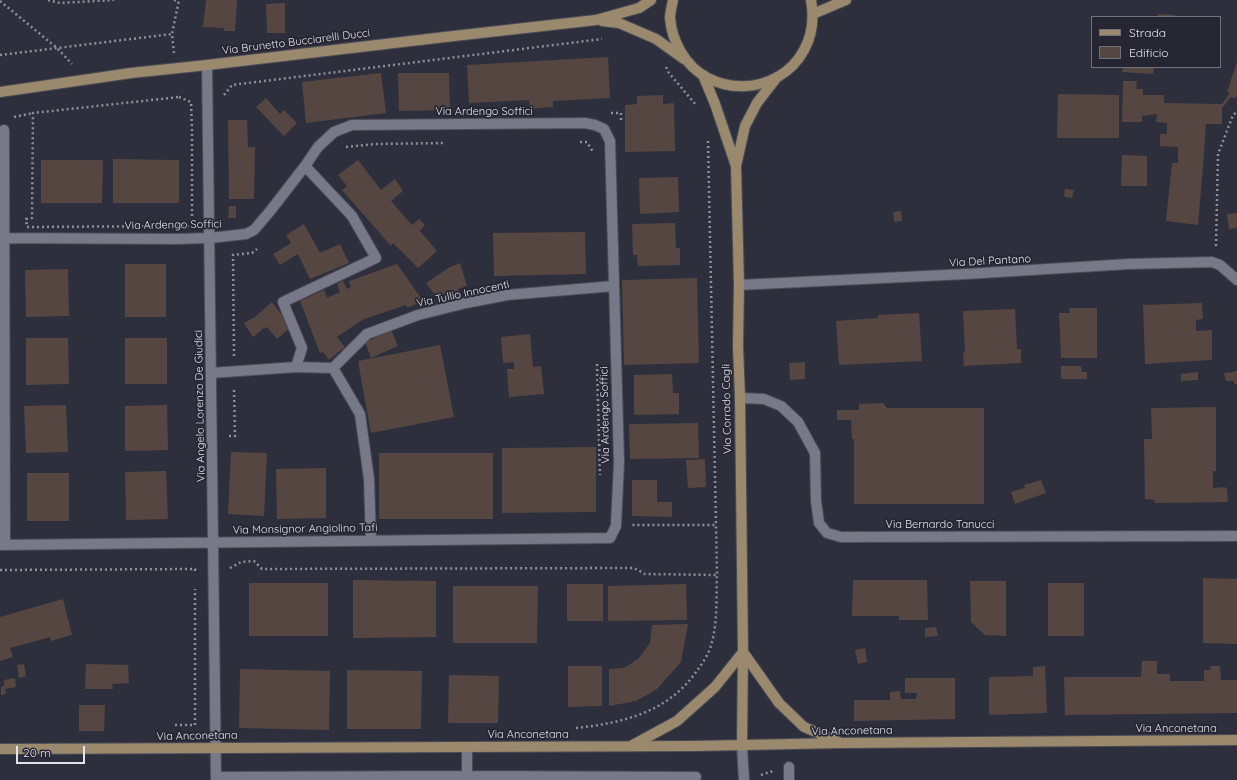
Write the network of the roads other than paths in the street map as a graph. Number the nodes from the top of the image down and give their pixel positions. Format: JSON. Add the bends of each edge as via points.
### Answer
{"nodes":[{"id":1,"x":651,"y":0,"type":"edge"},
{"id":2,"x":673,"y":0,"type":"edge"},
{"id":3,"x":812,"y":0,"type":"edge"},
{"id":4,"x":846,"y":0,"type":"edge"},
{"id":5,"x":814,"y":14,"type":"junction"},
{"id":6,"x":596,"y":20,"type":"junction"},
{"id":7,"x":686,"y":61,"type":"junction"},
{"id":8,"x":207,"y":65,"type":"junction"},
{"id":9,"x":703,"y":75,"type":"junction"},
{"id":10,"x":777,"y":77,"type":"junction"},
{"id":11,"x":0,"y":92,"type":"edge"},
{"id":12,"x":4,"y":130,"type":"dead end"},
{"id":13,"x":305,"y":166,"type":"junction"},
{"id":14,"x":736,"y":166,"type":"junction"},
{"id":15,"x":2,"y":238,"type":"edge"},
{"id":16,"x":210,"y":238,"type":"junction"},
{"id":17,"x":1237,"y":280,"type":"edge"},
{"id":18,"x":738,"y":285,"type":"junction"},
{"id":19,"x":614,"y":286,"type":"junction"},
{"id":20,"x":296,"y":367,"type":"junction"},
{"id":21,"x":332,"y":368,"type":"junction"},
{"id":22,"x":211,"y":373,"type":"junction"},
{"id":23,"x":740,"y":398,"type":"junction"},
{"id":24,"x":1237,"y":536,"type":"edge"},
{"id":25,"x":610,"y":538,"type":"joint"},
{"id":26,"x":371,"y":540,"type":"junction"},
{"id":27,"x":213,"y":542,"type":"junction"},
{"id":28,"x":2,"y":545,"type":"edge"},
{"id":29,"x":743,"y":652,"type":"junction"},
{"id":30,"x":1237,"y":740,"type":"edge"},
{"id":31,"x":840,"y":743,"type":"junction"},
{"id":32,"x":631,"y":746,"type":"junction"},
{"id":33,"x":742,"y":746,"type":"junction"},
{"id":34,"x":216,"y":747,"type":"junction"},
{"id":35,"x":467,"y":747,"type":"junction"},
{"id":36,"x":0,"y":749,"type":"edge"},
{"id":37,"x":789,"y":767,"type":"dead end"},
{"id":38,"x":467,"y":776,"type":"junction"},
{"id":39,"x":696,"y":777,"type":"dead end"},
{"id":40,"x":216,"y":778,"type":"edge"},
{"id":41,"x":744,"y":780,"type":"edge"},
{"id":42,"x":789,"y":780,"type":"edge"}],
"edges":[{"from":1,"to":6,"type":"main road","name":"Via Brunetto Bucciarelli Ducci","via":[[639,8]]},
{"from":2,"to":7,"type":"main road","via":[[670,17],[675,40]]},
{"from":3,"to":5,"type":"main road"},
{"from":4,"to":5,"type":"main road"},
{"from":5,"to":10,"type":"main road","via":[[811,33],[804,51],[793,66]]},
{"from":6,"to":7,"type":"main road","name":"Via Brunetto Bucciarelli Ducci","via":[[619,23],[656,39]]},
{"from":6,"to":8,"type":"main road","name":"Via Brunetto Bucciarelli Ducci"},
{"from":7,"to":9,"type":"main road","name":"Via Brunetto Bucciarelli Ducci"},
{"from":8,"to":11,"type":"main road","name":"Via Brunetto Bucciarelli Ducci"},
{"from":8,"to":16,"type":"street","name":"Via Angelo Lorenzo De Giudici"},
{"from":9,"to":10,"type":"main road","name":"Via Brunetto Bucciarelli Ducci","via":[[721,84],[740,87],[759,85]]},
{"from":9,"to":14,"type":"main road"},
{"from":10,"to":14,"type":"main road","via":[[757,103],[745,126]]},
{"from":12,"to":15,"type":"street"},
{"from":13,"to":16,"type":"street","name":"Via Ardengo Soffici","via":[[254,230],[246,234]]},
{"from":13,"to":19,"type":"street","name":"Via Ardengo Soffici","via":[[318,147],[334,132],[352,125],[596,125],[604,129],[610,141]]},
{"from":13,"to":20,"type":"street","via":[[352,216],[376,258],[283,302],[302,348]]},
{"from":14,"to":18,"type":"main road","name":"Via Corrado Cagli"},
{"from":15,"to":16,"type":"street","name":"Via Ardengo Soffici"},
{"from":15,"to":28,"type":"street"},
{"from":16,"to":22,"type":"street","name":"Via Angelo Lorenzo De Giudici"},
{"from":17,"to":18,"type":"street","name":"Via Del Pantano","via":[[1220,265],[1212,262],[1129,264]]},
{"from":18,"to":23,"type":"main road","name":"Via Corrado Cagli"},
{"from":19,"to":21,"type":"street","name":"Via Tullio Innocenti","via":[[508,295],[418,315],[367,334]]},
{"from":19,"to":25,"type":"street","name":"Via Ardengo Soffici","via":[[619,462],[616,526]]},
{"from":20,"to":21,"type":"street"},
{"from":20,"to":22,"type":"street"},
{"from":21,"to":26,"type":"street","via":[[360,414],[369,479]]},
{"from":22,"to":27,"type":"street","name":"Via Angelo Lorenzo De Giudici"},
{"from":23,"to":24,"type":"street","name":"Via Bernardo Tanucci","via":[[764,399],[781,406],[798,422],[815,453],[819,523],[827,533],[840,537]]},
{"from":23,"to":29,"type":"main road","name":"Via Corrado Cagli"},
{"from":25,"to":26,"type":"street","name":"Via Monsignor Angiolino Tafi"},
{"from":26,"to":27,"type":"street","name":"Via Monsignor Angiolino Tafi"},
{"from":27,"to":28,"type":"street","name":"Via Monsignor Angiolino Tafi"},
{"from":27,"to":34,"type":"street","name":"Via Angelo Lorenzo De Giudici"},
{"from":29,"to":31,"type":"main road","via":[[779,703],[804,727]]},
{"from":29,"to":32,"type":"main road","via":[[715,687],[677,721]]},
{"from":29,"to":33,"type":"main road","name":"Via Corrado Cagli"},
{"from":30,"to":31,"type":"main road","name":"Via Anconetana"},
{"from":31,"to":33,"type":"main road","name":"Via Anconetana"},
{"from":32,"to":33,"type":"main road","name":"Via Anconetana"},
{"from":32,"to":35,"type":"main road","name":"Via Anconetana"},
{"from":33,"to":41,"type":"street"},
{"from":34,"to":35,"type":"main road","name":"Via Anconetana"},
{"from":34,"to":36,"type":"main road","name":"Via Anconetana"},
{"from":34,"to":40,"type":"street","name":"Via Angelo Lorenzo De Giudici"},
{"from":35,"to":38,"type":"street"},
{"from":37,"to":42,"type":"street"},
{"from":38,"to":39,"type":"street"},
{"from":38,"to":40,"type":"street"}]}
